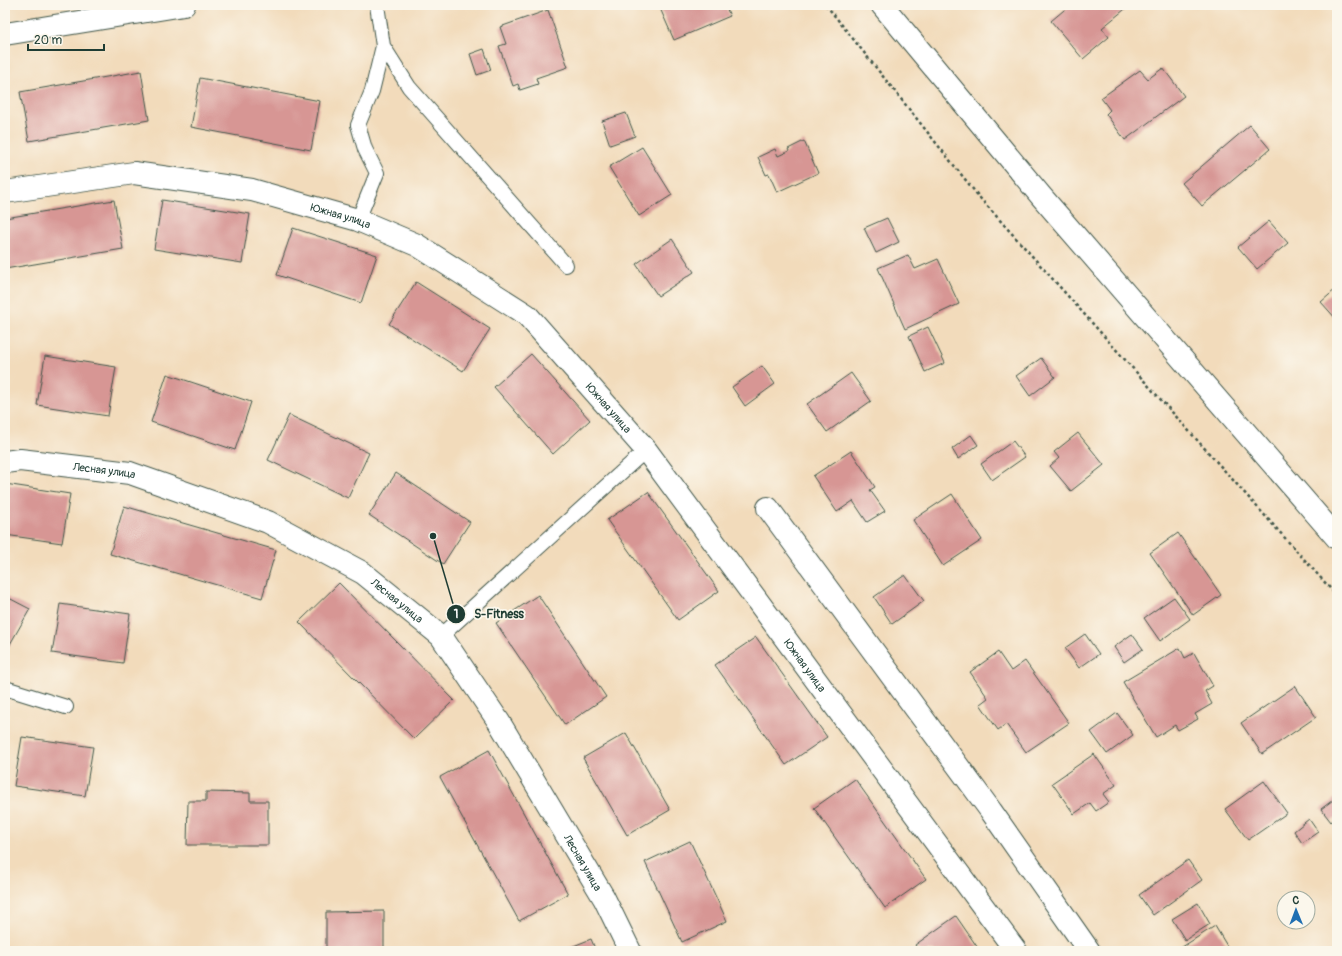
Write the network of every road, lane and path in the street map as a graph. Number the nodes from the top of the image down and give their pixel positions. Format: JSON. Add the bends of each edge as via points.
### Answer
{"nodes":[{"id":1,"x":184,"y":5,"type":"edge"},
{"id":2,"x":377,"y":5,"type":"edge"},
{"id":3,"x":826,"y":5,"type":"edge"},
{"id":4,"x":882,"y":5,"type":"edge"},
{"id":5,"x":5,"y":34,"type":"edge"},
{"id":6,"x":383,"y":46,"type":"junction"},
{"id":7,"x":5,"y":192,"type":"edge"},
{"id":8,"x":358,"y":220,"type":"junction"},
{"id":9,"x":566,"y":265,"type":"dead end"},
{"id":10,"x":646,"y":450,"type":"junction"},
{"id":11,"x":5,"y":462,"type":"edge"},
{"id":12,"x":768,"y":508,"type":"dead end"},
{"id":13,"x":1337,"y":538,"type":"edge"},
{"id":14,"x":1337,"y":596,"type":"edge"},
{"id":15,"x":441,"y":636,"type":"junction"},
{"id":16,"x":5,"y":688,"type":"edge"},
{"id":17,"x":66,"y":706,"type":"dead end"},
{"id":18,"x":630,"y":951,"type":"edge"},
{"id":19,"x":1016,"y":951,"type":"edge"},
{"id":20,"x":1089,"y":951,"type":"edge"}],
"edges":[{"from":1,"to":5,"type":"street"},
{"from":2,"to":6,"type":"lane"},
{"from":3,"to":14,"type":"path","via":[[980,198]]},
{"from":4,"to":13,"type":"street","via":[[1041,196]]},
{"from":6,"to":8,"type":"lane","via":[[372,91],[358,125],[365,149],[377,173]]},
{"from":6,"to":9,"type":"lane","via":[[409,88]]},
{"from":7,"to":8,"type":"street","name":"Южная улица","via":[[134,173],[252,190]]},
{"from":8,"to":10,"type":"street","name":"Южная улица","via":[[417,244],[527,315]]},
{"from":10,"to":15,"type":"lane"},
{"from":10,"to":19,"type":"street","name":"Южная улица"},
{"from":11,"to":15,"type":"street","name":"Лесная улица","via":[[20,460],[130,473],[268,522],[363,574]]},
{"from":12,"to":20,"type":"street","via":[[991,811]]},
{"from":15,"to":18,"type":"street","name":"Лесная улица","via":[[499,722],[600,891]]},
{"from":16,"to":17,"type":"lane"}]}
